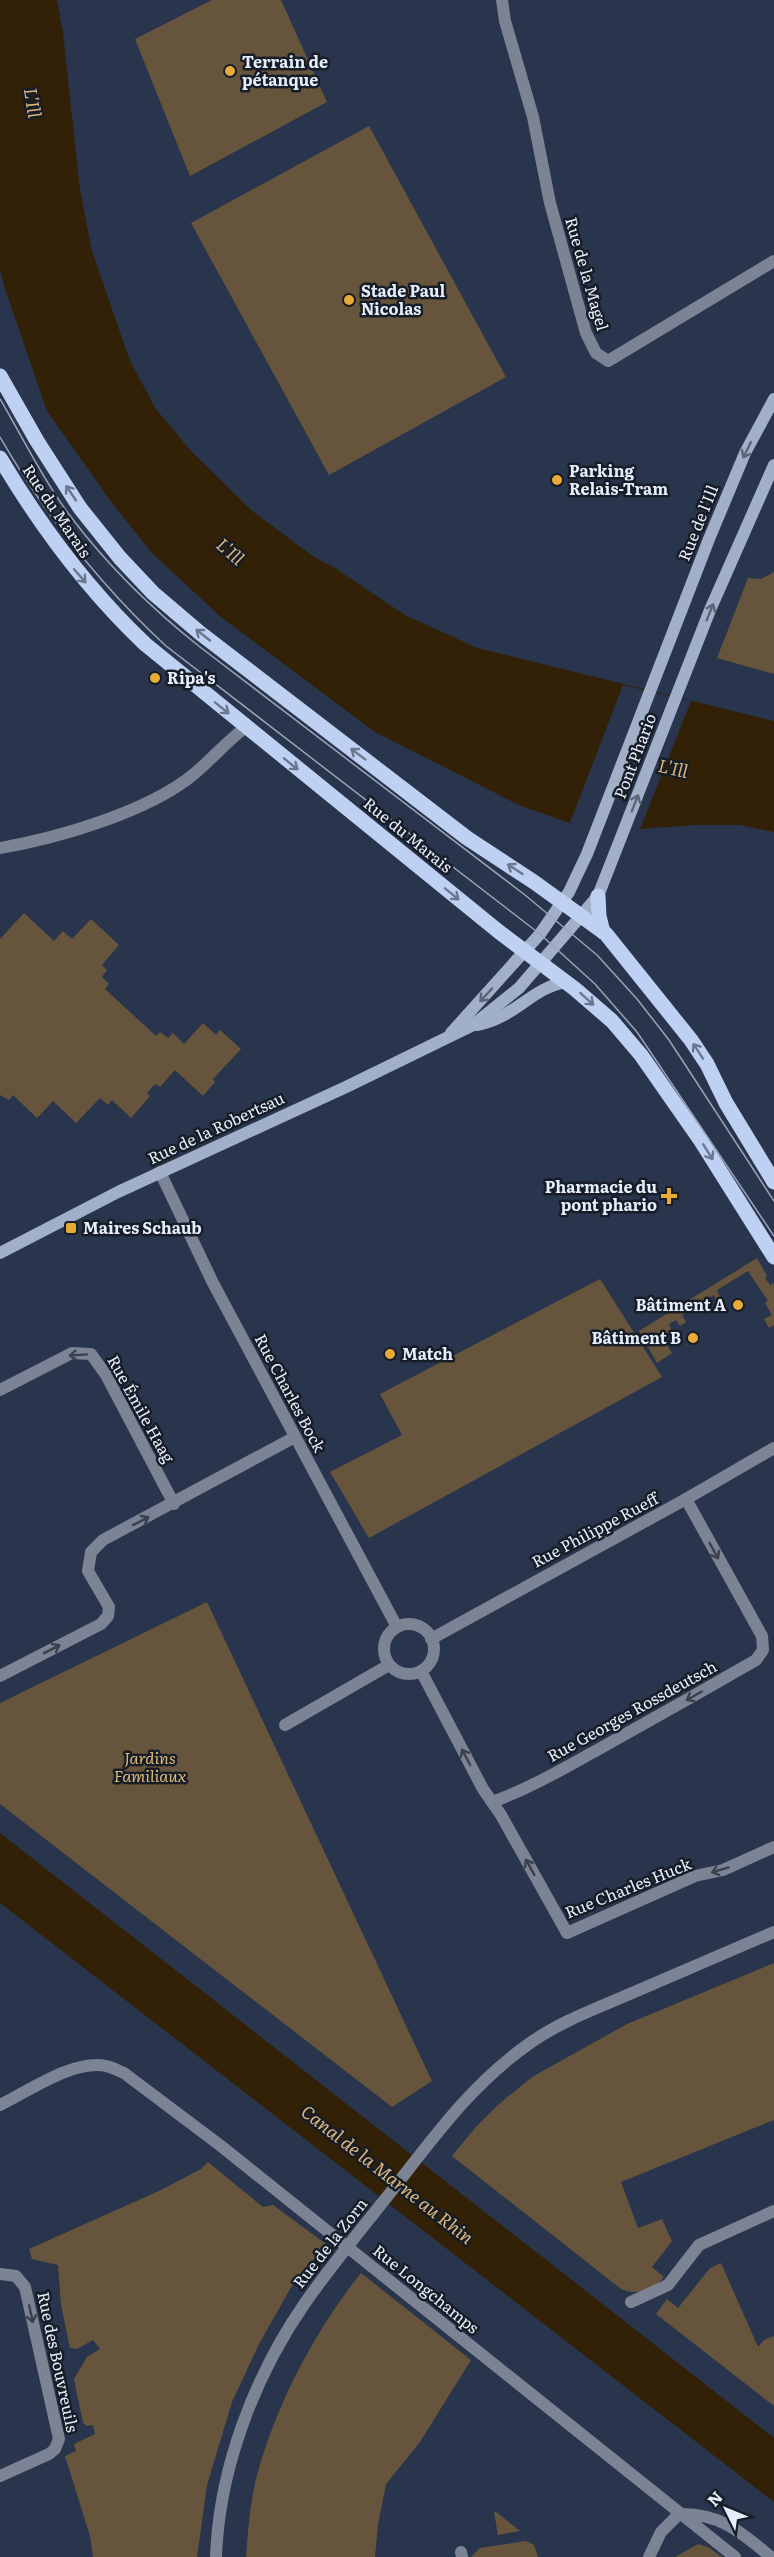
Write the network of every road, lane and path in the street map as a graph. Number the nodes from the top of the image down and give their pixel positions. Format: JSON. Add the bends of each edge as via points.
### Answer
{"nodes":[{"id":1,"x":502,"y":0,"type":"edge"},
{"id":2,"x":774,"y":261,"type":"edge"},
{"id":3,"x":0,"y":376,"type":"edge"},
{"id":4,"x":774,"y":399,"type":"edge"},
{"id":5,"x":0,"y":458,"type":"edge"},
{"id":6,"x":774,"y":465,"type":"edge"},
{"id":7,"x":661,"y":663,"type":"joint"},
{"id":8,"x":246,"y":727,"type":"junction"},
{"id":9,"x":0,"y":848,"type":"edge"},
{"id":10,"x":598,"y":896,"type":"junction"},
{"id":11,"x":563,"y":902,"type":"junction"},
{"id":12,"x":583,"y":915,"type":"junction"},
{"id":13,"x":603,"y":932,"type":"junction"},
{"id":14,"x":525,"y":952,"type":"junction"},
{"id":15,"x":541,"y":964,"type":"junction"},
{"id":16,"x":567,"y":982,"type":"junction"},
{"id":17,"x":473,"y":1025,"type":"junction"},
{"id":18,"x":448,"y":1036,"type":"junction"},
{"id":19,"x":160,"y":1172,"type":"junction"},
{"id":20,"x":774,"y":1182,"type":"edge"},
{"id":21,"x":0,"y":1253,"type":"edge"},
{"id":22,"x":774,"y":1257,"type":"edge"},
{"id":23,"x":0,"y":1390,"type":"edge"},
{"id":24,"x":295,"y":1437,"type":"junction"},
{"id":25,"x":774,"y":1448,"type":"edge"},
{"id":26,"x":686,"y":1499,"type":"junction"},
{"id":27,"x":174,"y":1504,"type":"junction"},
{"id":28,"x":397,"y":1627,"type":"junction"},
{"id":29,"x":431,"y":1639,"type":"junction"},
{"id":30,"x":389,"y":1665,"type":"junction"},
{"id":31,"x":421,"y":1671,"type":"junction"},
{"id":32,"x":0,"y":1676,"type":"edge"},
{"id":33,"x":285,"y":1725,"type":"dead end"},
{"id":34,"x":492,"y":1802,"type":"junction"},
{"id":35,"x":774,"y":1847,"type":"edge"},
{"id":36,"x":774,"y":1932,"type":"edge"},
{"id":37,"x":0,"y":2104,"type":"edge"},
{"id":38,"x":774,"y":2211,"type":"edge"},
{"id":39,"x":0,"y":2274,"type":"edge"},
{"id":40,"x":631,"y":2302,"type":"dead end"},
{"id":41,"x":0,"y":2476,"type":"edge"},
{"id":42,"x":678,"y":2514,"type":"junction"},
{"id":43,"x":216,"y":2557,"type":"edge"},
{"id":44,"x":649,"y":2557,"type":"edge"},
{"id":45,"x":735,"y":2557,"type":"edge"},
{"id":46,"x":771,"y":2557,"type":"edge"}],
"edges":[{"from":1,"to":2,"type":"street","name":"Rue de la Magel","via":[[533,117],[550,202],[586,333],[596,353],[608,361]]},
{"from":11,"to":3,"type":"main road","name":"Rue du Marais","one_way":true,"via":[[467,838],[153,593],[80,508]]},
{"from":4,"to":7,"type":"main road","name":"Rue de l'Ill","one_way":true,"via":[[745,453]]},
{"from":5,"to":8,"type":"main road","name":"Rue du Marais","one_way":true,"via":[[49,536],[105,604],[145,644]]},
{"from":10,"to":6,"type":"main road","name":"Pont Phario","one_way":true,"via":[[735,550]]},
{"from":7,"to":11,"type":"main road","name":"Pont Phario","via":[[587,854]]},
{"from":8,"to":9,"type":"street","via":[[193,775],[151,801],[86,825]]},
{"from":8,"to":14,"type":"main road","name":"Rue du Marais","one_way":true},
{"from":10,"to":12,"type":"main road"},
{"from":10,"to":13,"type":"main road"},
{"from":11,"to":12,"type":"main road","name":"Rue du Marais"},
{"from":11,"to":14,"type":"main road"},
{"from":12,"to":13,"type":"main road","name":"Rue du Marais"},
{"from":12,"to":15,"type":"main road"},
{"from":20,"to":13,"type":"main road","name":"Rue du Marais","one_way":true,"via":[[691,1040]]},
{"from":14,"to":15,"type":"main road","name":"Rue du Marais"},
{"from":14,"to":18,"type":"main road","name":"Rue de la Robertsau","one_way":true},
{"from":15,"to":16,"type":"main road","name":"Rue du Marais"},
{"from":15,"to":17,"type":"main road","name":"Rue de la Robertsau","via":[[519,988]]},
{"from":16,"to":17,"type":"main road","name":"Rue de la Robertsau","via":[[550,985],[490,1023]]},
{"from":16,"to":22,"type":"main road","name":"Rue du Marais","one_way":true,"via":[[612,1021],[641,1055]]},
{"from":17,"to":18,"type":"main road","name":"Rue de la Robertsau"},
{"from":18,"to":19,"type":"main road","name":"Rue de la Robertsau","via":[[346,1088]]},
{"from":19,"to":21,"type":"main road","name":"Rue de la Robertsau"},
{"from":19,"to":24,"type":"street","name":"Rue Charles Bock","via":[[213,1283]]},
{"from":27,"to":23,"type":"street","name":"Rue Émile Haag","one_way":true,"via":[[106,1374],[91,1354],[72,1353]]},
{"from":24,"to":27,"type":"street"},
{"from":24,"to":28,"type":"street","name":"Rue Charles Bock"},
{"from":25,"to":26,"type":"street","name":"Rue Philippe Rueff"},
{"from":26,"to":29,"type":"street","name":"Rue Philippe Rueff"},
{"from":26,"to":34,"type":"street","name":"Rue Georges Rossdeutsch","one_way":true,"via":[[762,1636],[763,1650],[756,1660],[579,1760]]},
{"from":32,"to":27,"type":"street","one_way":true,"via":[[101,1624],[109,1607],[88,1570],[91,1552],[103,1540]]},
{"from":28,"to":29,"type":"street","via":[[412,1624],[427,1632]]},
{"from":28,"to":30,"type":"street","via":[[384,1644]]},
{"from":29,"to":31,"type":"street","via":[[431,1660]]},
{"from":30,"to":31,"type":"street","via":[[401,1673]]},
{"from":30,"to":33,"type":"street"},
{"from":34,"to":31,"type":"street","one_way":true},
{"from":35,"to":34,"type":"street","name":"Rue Charles Huck","one_way":true,"via":[[723,1870],[695,1876],[567,1933]]},
{"from":36,"to":43,"type":"street","name":"Rue de la Zorn","via":[[571,2019],[532,2041],[468,2094],[305,2303],[280,2343],[242,2431],[228,2479]]},
{"from":37,"to":42,"type":"street","name":"Rue Longchamps","via":[[79,2068],[106,2066],[124,2073]]},
{"from":38,"to":40,"type":"street","via":[[699,2245],[668,2285]]},
{"from":39,"to":41,"type":"street","name":"Rue des Bouvreuils","one_way":true,"via":[[16,2276],[25,2287],[59,2439],[49,2454]]},
{"from":42,"to":44,"type":"street","via":[[661,2532]]},
{"from":42,"to":45,"type":"street","name":"Rue Longchamps"},
{"from":42,"to":46,"type":"street","via":[[700,2514],[733,2526]]}]}
